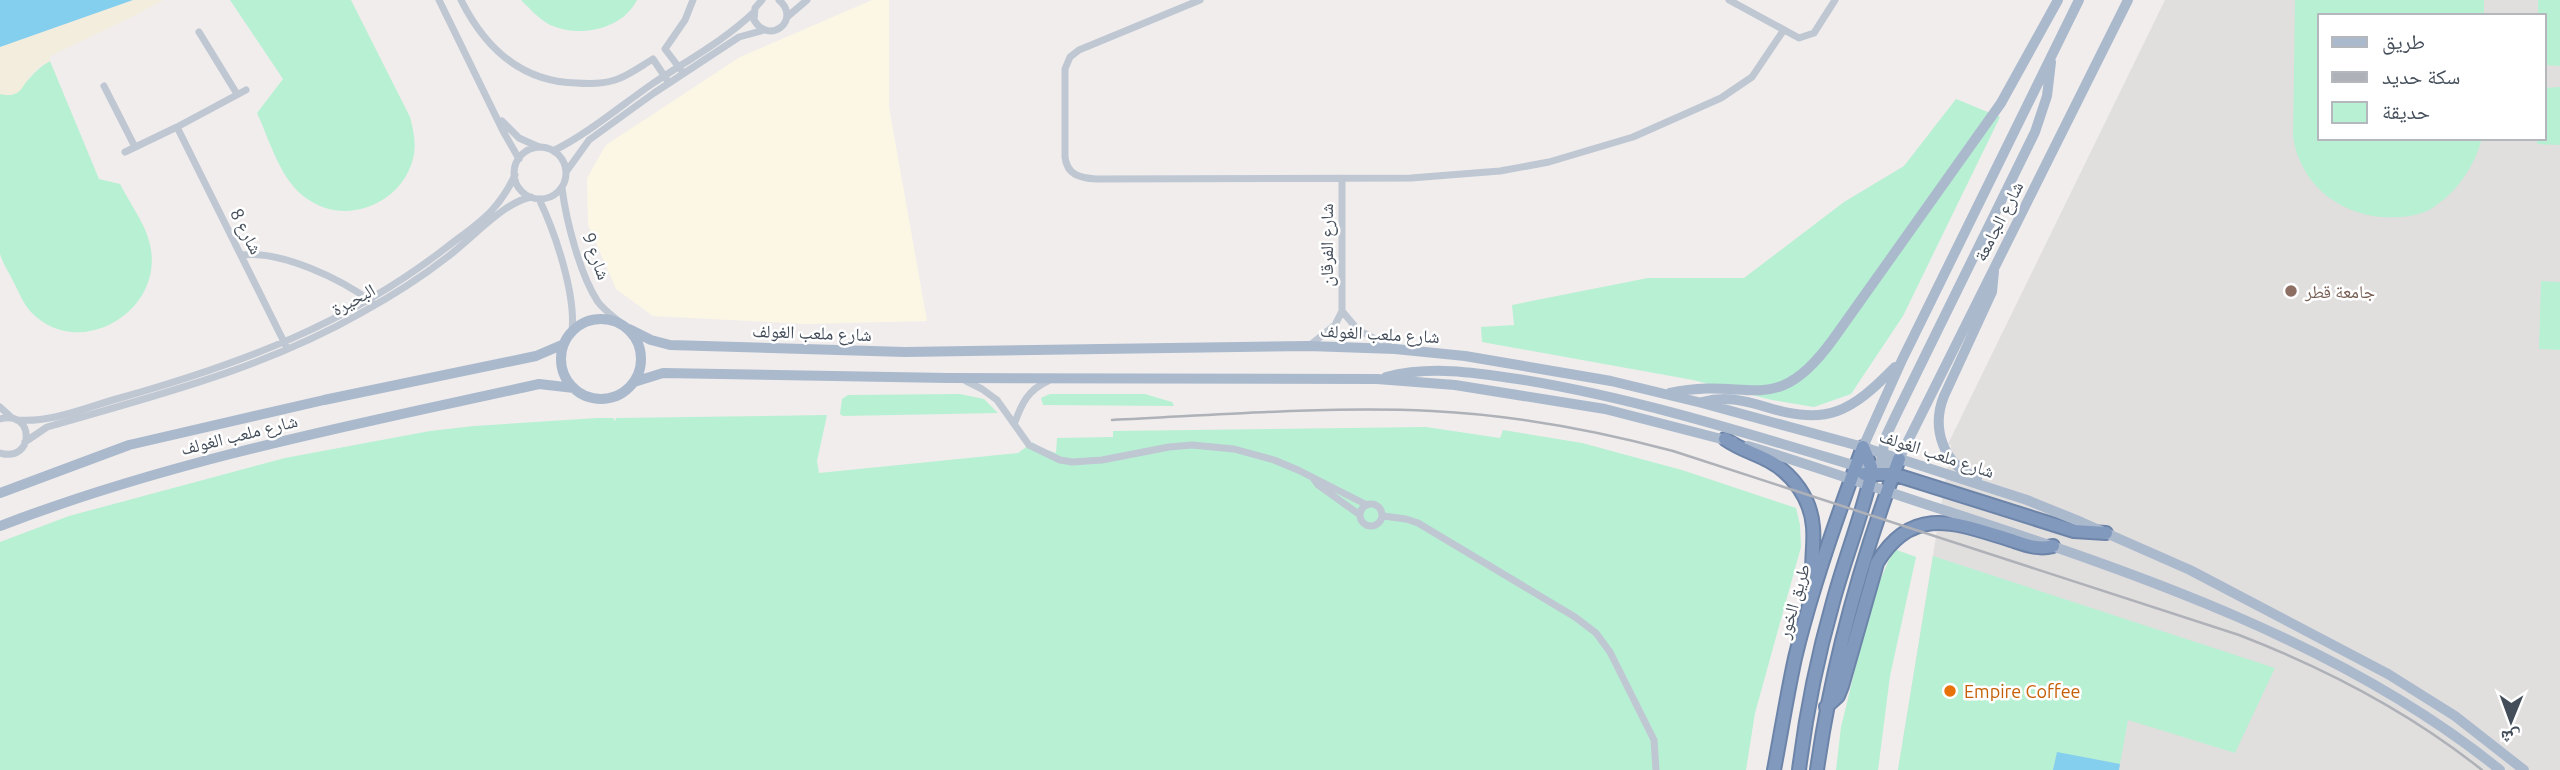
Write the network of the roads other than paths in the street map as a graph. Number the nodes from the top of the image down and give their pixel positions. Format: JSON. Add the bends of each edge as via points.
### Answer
{"nodes":[{"id":1,"x":439,"y":0,"type":"edge"},
{"id":2,"x":461,"y":0,"type":"edge"},
{"id":3,"x":693,"y":0,"type":"edge"},
{"id":4,"x":762,"y":0,"type":"edge"},
{"id":5,"x":779,"y":0,"type":"edge"},
{"id":6,"x":807,"y":0,"type":"edge"},
{"id":7,"x":1200,"y":0,"type":"edge"},
{"id":8,"x":1730,"y":0,"type":"edge"},
{"id":9,"x":1835,"y":0,"type":"edge"},
{"id":10,"x":2058,"y":0,"type":"edge"},
{"id":11,"x":2080,"y":0,"type":"edge"},
{"id":12,"x":2127,"y":0,"type":"edge"},
{"id":13,"x":754,"y":6,"type":"edge"},
{"id":14,"x":787,"y":17,"type":"junction"},
{"id":15,"x":764,"y":30,"type":"junction"},
{"id":16,"x":1783,"y":31,"type":"junction"},
{"id":17,"x":199,"y":32,"type":"dead end"},
{"id":18,"x":665,"y":49,"type":"junction"},
{"id":19,"x":2052,"y":56,"type":"junction"},
{"id":20,"x":653,"y":59,"type":"junction"},
{"id":21,"x":681,"y":70,"type":"junction"},
{"id":22,"x":667,"y":79,"type":"junction"},
{"id":23,"x":104,"y":86,"type":"dead end"},
{"id":24,"x":246,"y":90,"type":"dead end"},
{"id":25,"x":237,"y":94,"type":"junction"},
{"id":26,"x":496,"y":116,"type":"junction"},
{"id":27,"x":177,"y":127,"type":"junction"},
{"id":28,"x":135,"y":147,"type":"junction"},
{"id":29,"x":540,"y":147,"type":"junction"},
{"id":30,"x":553,"y":151,"type":"junction"},
{"id":31,"x":125,"y":152,"type":"dead end"},
{"id":32,"x":519,"y":159,"type":"junction"},
{"id":33,"x":566,"y":172,"type":"junction"},
{"id":34,"x":515,"y":175,"type":"junction"},
{"id":35,"x":1342,"y":178,"type":"junction"},
{"id":36,"x":562,"y":188,"type":"junction"},
{"id":37,"x":535,"y":198,"type":"junction"},
{"id":38,"x":566,"y":214,"type":"junction"},
{"id":39,"x":550,"y":220,"type":"junction"},
{"id":40,"x":482,"y":225,"type":"junction"},
{"id":41,"x":241,"y":255,"type":"junction"},
{"id":42,"x":1994,"y":268,"type":"junction"},
{"id":43,"x":372,"y":302,"type":"junction"},
{"id":44,"x":1342,"y":311,"type":"junction"},
{"id":45,"x":625,"y":327,"type":"junction"},
{"id":46,"x":572,"y":331,"type":"junction"},
{"id":47,"x":564,"y":344,"type":"junction"},
{"id":48,"x":286,"y":346,"type":"junction"},
{"id":49,"x":1308,"y":346,"type":"junction"},
{"id":50,"x":1395,"y":349,"type":"junction"},
{"id":51,"x":1902,"y":360,"type":"junction"},
{"id":52,"x":1055,"y":377,"type":"junction"},
{"id":53,"x":948,"y":378,"type":"junction"},
{"id":54,"x":1377,"y":379,"type":"junction"},
{"id":55,"x":634,"y":382,"type":"junction"},
{"id":56,"x":574,"y":388,"type":"junction"},
{"id":57,"x":1665,"y":394,"type":"junction"},
{"id":58,"x":1702,"y":403,"type":"junction"},
{"id":59,"x":0,"y":407,"type":"edge"},
{"id":60,"x":94,"y":409,"type":"junction"},
{"id":61,"x":0,"y":419,"type":"edge"},
{"id":62,"x":15,"y":419,"type":"junction"},
{"id":63,"x":1015,"y":422,"type":"junction"},
{"id":64,"x":1725,"y":439,"type":"junction"},
{"id":65,"x":25,"y":443,"type":"junction"},
{"id":66,"x":1863,"y":447,"type":"junction"},
{"id":67,"x":0,"y":453,"type":"edge"},
{"id":68,"x":1882,"y":453,"type":"junction"},
{"id":69,"x":1899,"y":459,"type":"junction"},
{"id":70,"x":1856,"y":467,"type":"junction"},
{"id":71,"x":1879,"y":470,"type":"junction"},
{"id":72,"x":1312,"y":478,"type":"junction"},
{"id":73,"x":1850,"y":480,"type":"junction"},
{"id":74,"x":1868,"y":486,"type":"junction"},
{"id":75,"x":1887,"y":492,"type":"junction"},
{"id":76,"x":0,"y":493,"type":"edge"},
{"id":77,"x":2027,"y":500,"type":"junction"},
{"id":78,"x":1367,"y":505,"type":"junction"},
{"id":79,"x":1360,"y":515,"type":"junction"},
{"id":80,"x":1383,"y":516,"type":"junction"},
{"id":81,"x":0,"y":526,"type":"edge"},
{"id":82,"x":2106,"y":533,"type":"junction"},
{"id":83,"x":2053,"y":546,"type":"junction"},
{"id":84,"x":1815,"y":587,"type":"junction"},
{"id":85,"x":1826,"y":706,"type":"junction"},
{"id":86,"x":1656,"y":770,"type":"edge"},
{"id":87,"x":1774,"y":770,"type":"edge"},
{"id":88,"x":1798,"y":770,"type":"edge"},
{"id":89,"x":1817,"y":770,"type":"edge"},
{"id":90,"x":2500,"y":770,"type":"edge"},
{"id":91,"x":2524,"y":770,"type":"edge"}],
"edges":[{"from":1,"to":26,"type":"street"},
{"from":2,"to":20,"type":"street","via":[[477,29],[508,61],[548,80],[596,84],[615,80]]},
{"from":3,"to":18,"type":"street"},
{"from":4,"to":13,"type":"street"},
{"from":5,"to":14,"type":"street"},
{"from":6,"to":14,"type":"street"},
{"from":7,"to":35,"type":"street","via":[[1070,57],[1065,69],[1065,144],[1071,171],[1086,178]]},
{"from":8,"to":16,"type":"street"},
{"from":9,"to":16,"type":"street","via":[[1814,33],[1799,38]]},
{"from":10,"to":57,"type":"main road","via":[[2001,103],[1810,370],[1771,390],[1695,387]]},
{"from":11,"to":19,"type":"main road","name":"شارع الجامعة"},
{"from":12,"to":42,"type":"main road","name":"شارع الجامعة"},
{"from":13,"to":15,"type":"street","via":[[755,22]]},
{"from":13,"to":21,"type":"street","via":[[734,30]]},
{"from":14,"to":15,"type":"street","via":[[777,30]]},
{"from":15,"to":21,"type":"street","via":[[739,37]]},
{"from":16,"to":35,"type":"street","via":[[1752,77],[1721,98],[1633,137],[1572,157],[1500,171]]},
{"from":17,"to":25,"type":"street"},
{"from":18,"to":20,"type":"street"},
{"from":18,"to":21,"type":"street"},
{"from":19,"to":51,"type":"main road","name":"شارع الجامعة"},
{"from":19,"to":68,"type":"main road","via":[[2035,132],[1896,415]]},
{"from":20,"to":22,"type":"street"},
{"from":21,"to":22,"type":"street"},
{"from":22,"to":30,"type":"street"},
{"from":22,"to":33,"type":"street","via":[[589,140]]},
{"from":23,"to":28,"type":"street"},
{"from":24,"to":25,"type":"street"},
{"from":25,"to":27,"type":"street"},
{"from":26,"to":29,"type":"street","via":[[513,134]]},
{"from":26,"to":32,"type":"street"},
{"from":27,"to":28,"type":"street"},
{"from":27,"to":41,"type":"street","name":"شارع 8"},
{"from":28,"to":31,"type":"street"},
{"from":29,"to":30,"type":"street"},
{"from":29,"to":32,"type":"street"},
{"from":30,"to":33,"type":"street"},
{"from":32,"to":34,"type":"street"},
{"from":33,"to":36,"type":"street"},
{"from":34,"to":37,"type":"street","via":[[520,188]]},
{"from":34,"to":40,"type":"street","name":"البحيرة"},
{"from":35,"to":44,"type":"street","name":"شارع الفرقان"},
{"from":36,"to":37,"type":"street","via":[[552,196]]},
{"from":36,"to":38,"type":"street","name":"شارع 9"},
{"from":37,"to":39,"type":"street","name":"شارع 9"},
{"from":37,"to":40,"type":"street","name":"البحيرة","via":[[516,201]]},
{"from":38,"to":39,"type":"street"},
{"from":38,"to":45,"type":"street","name":"شارع 9","via":[[598,302]]},
{"from":39,"to":46,"type":"street","name":"شارع 9","via":[[572,301]]},
{"from":40,"to":43,"type":"street","name":"البحيرة"},
{"from":41,"to":43,"type":"street","via":[[290,261]]},
{"from":41,"to":48,"type":"street","name":"شارع 8"},
{"from":42,"to":69,"type":"main road","name":"شارع الجامعة"},
{"from":42,"to":77,"type":"main road","via":[[1992,292],[1941,404],[1939,432],[1946,452],[1962,470]]},
{"from":43,"to":48,"type":"street","name":"البحيرة"},
{"from":44,"to":49,"type":"street","name":"شارع الفرقان","via":[[1331,329]]},
{"from":44,"to":50,"type":"street","name":"شارع الفرقان","via":[[1358,330]]},
{"from":45,"to":46,"type":"main road","via":[[596,319]]},
{"from":45,"to":49,"type":"main road","name":"شارع ملعب الغولف","via":[[670,345],[905,352]]},
{"from":45,"to":55,"type":"main road","via":[[641,354]]},
{"from":46,"to":47,"type":"main road"},
{"from":47,"to":56,"type":"main road","via":[[562,368]]},
{"from":47,"to":76,"type":"main road","name":"شارع ملعب الغولف","via":[[536,356],[129,445]]},
{"from":48,"to":60,"type":"street","name":"البحيرة"},
{"from":49,"to":50,"type":"main road","name":"شارع ملعب الغولف"},
{"from":50,"to":57,"type":"main road","name":"شارع ملعب الغولف","via":[[1540,367]]},
{"from":51,"to":58,"type":"main road","via":[[1851,405],[1819,416],[1791,415],[1735,399]]},
{"from":51,"to":66,"type":"main road","name":"شارع الجامعة"},
{"from":52,"to":53,"type":"main road"},
{"from":52,"to":54,"type":"main road"},
{"from":52,"to":63,"type":"street","via":[[1028,395]]},
{"from":53,"to":55,"type":"main road","via":[[663,373]]},
{"from":53,"to":63,"type":"street","via":[[982,389]]},
{"from":54,"to":64,"type":"main road","via":[[1519,394],[1605,409]]},
{"from":54,"to":70,"type":"main road","via":[[1413,371],[1450,370],[1547,384],[1677,413]]},
{"from":55,"to":56,"type":"main road","via":[[618,395],[605,398]]},
{"from":56,"to":81,"type":"main road","name":"شارع ملعب الغولف","via":[[539,384],[286,440],[197,462]]},
{"from":57,"to":58,"type":"main road","name":"شارع ملعب الغولف"},
{"from":58,"to":66,"type":"main road","name":"شارع ملعب الغولف"},
{"from":59,"to":62,"type":"street"},
{"from":60,"to":62,"type":"street","name":"البحيرة","via":[[39,420]]},
{"from":60,"to":65,"type":"street","name":"البحيرة","via":[[47,427]]},
{"from":61,"to":62,"type":"street","name":"البحيرة"},
{"from":62,"to":65,"type":"street","via":[[25,430]]},
{"from":63,"to":72,"type":"street","via":[[1029,445],[1072,462],[1169,447],[1214,447],[1263,456]]},
{"from":64,"to":73,"type":"main road"},
{"from":64,"to":84,"type":"highway","via":[[1779,468],[1801,491],[1813,525]]},
{"from":65,"to":67,"type":"street","name":"البحيرة","via":[[13,454]]},
{"from":66,"to":68,"type":"main road","name":"شارع ملعب الغولف"},
{"from":66,"to":70,"type":"highway","name":"طريق الخور"},
{"from":66,"to":71,"type":"highway"},
{"from":68,"to":69,"type":"main road","name":"شارع ملعب الغولف"},
{"from":68,"to":71,"type":"main road"},
{"from":69,"to":71,"type":"highway"},
{"from":69,"to":77,"type":"main road","name":"شارع ملعب الغولف"},
{"from":70,"to":71,"type":"main road"},
{"from":70,"to":73,"type":"highway","name":"طريق الخور"},
{"from":71,"to":73,"type":"highway"},
{"from":71,"to":74,"type":"highway"},
{"from":71,"to":75,"type":"highway"},
{"from":71,"to":82,"type":"highway","via":[[2074,531]]},
{"from":72,"to":78,"type":"street"},
{"from":72,"to":79,"type":"street"},
{"from":73,"to":74,"type":"main road"},
{"from":73,"to":84,"type":"highway","name":"طريق الخور"},
{"from":74,"to":75,"type":"main road"},
{"from":74,"to":88,"type":"highway","via":[[1822,645]]},
{"from":75,"to":83,"type":"main road"},
{"from":75,"to":85,"type":"highway","via":[[1843,630]]},
{"from":77,"to":82,"type":"main road","name":"شارع ملعب الغولف"},
{"from":78,"to":79,"type":"street"},
{"from":78,"to":80,"type":"street","via":[[1378,506]]},
{"from":79,"to":80,"type":"street","via":[[1363,523],[1372,527]]},
{"from":80,"to":86,"type":"street","via":[[1418,523],[1596,633],[1646,721],[1656,750]]},
{"from":82,"to":91,"type":"main road","name":"شارع ملعب الغولف","via":[[2190,570],[2388,674],[2455,716]]},
{"from":83,"to":85,"type":"highway","via":[[2031,547],[1946,522],[1902,534],[1877,563],[1842,686]]},
{"from":83,"to":90,"type":"main road","via":[[2211,605],[2346,669],[2416,708]]},
{"from":84,"to":87,"type":"highway","name":"طريق الخور"},
{"from":85,"to":89,"type":"highway"}]}
